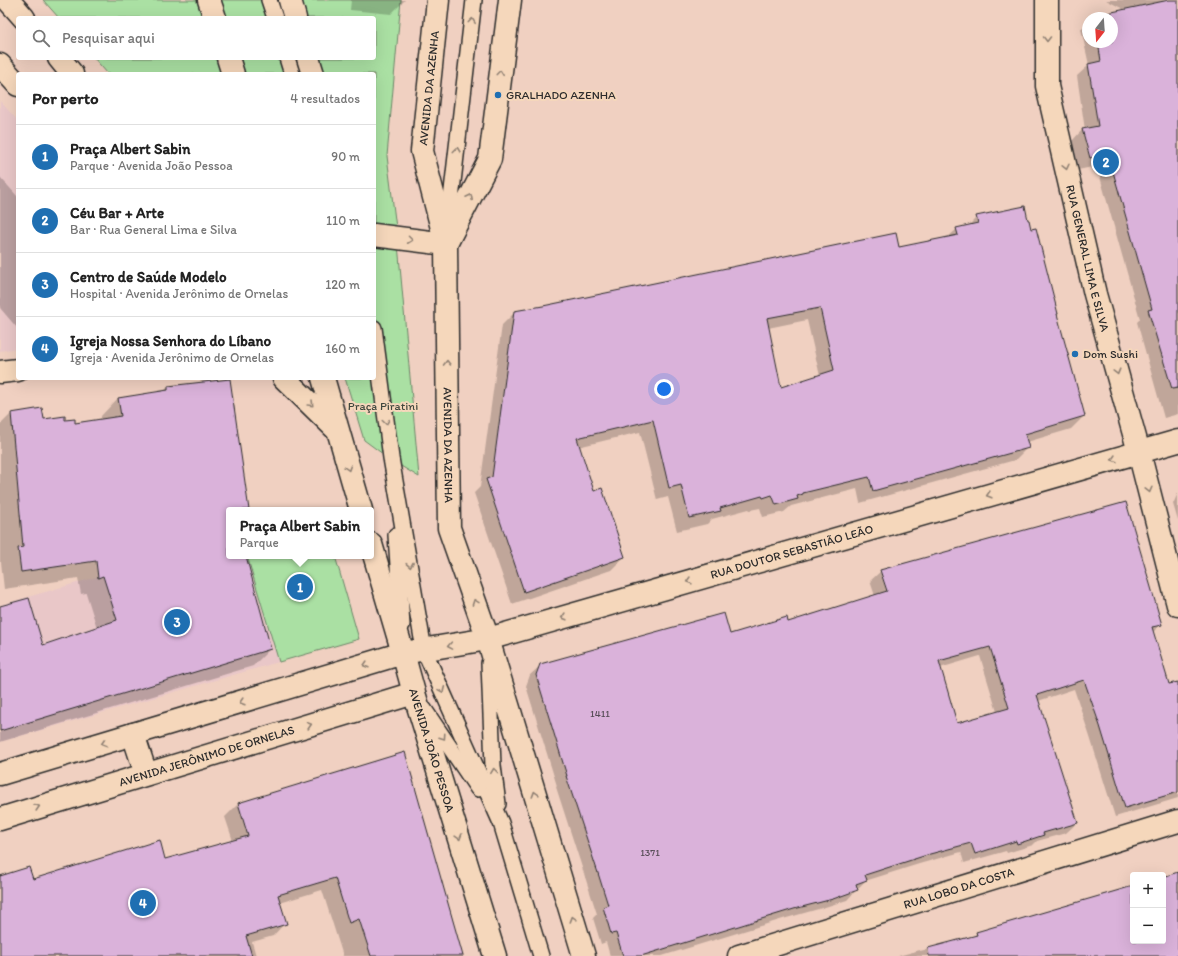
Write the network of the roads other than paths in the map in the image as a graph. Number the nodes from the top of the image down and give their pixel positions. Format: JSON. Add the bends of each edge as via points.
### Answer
{"nodes":[{"id":1,"x":8,"y":0,"type":"edge"},
{"id":2,"x":209,"y":0,"type":"edge"},
{"id":3,"x":270,"y":0,"type":"edge"},
{"id":4,"x":290,"y":0,"type":"edge"},
{"id":5,"x":438,"y":0,"type":"edge"},
{"id":6,"x":474,"y":0,"type":"edge"},
{"id":7,"x":510,"y":0,"type":"edge"},
{"id":8,"x":1047,"y":0,"type":"edge"},
{"id":9,"x":22,"y":16,"type":"edge"},
{"id":10,"x":214,"y":16,"type":"edge"},
{"id":11,"x":274,"y":16,"type":"edge"},
{"id":12,"x":295,"y":16,"type":"edge"},
{"id":13,"x":60,"y":60,"type":"edge"},
{"id":14,"x":229,"y":60,"type":"edge"},
{"id":15,"x":288,"y":60,"type":"edge"},
{"id":16,"x":309,"y":60,"type":"edge"},
{"id":17,"x":0,"y":65,"type":"edge"},
{"id":18,"x":70,"y":72,"type":"edge"},
{"id":19,"x":232,"y":72,"type":"edge"},
{"id":20,"x":292,"y":72,"type":"edge"},
{"id":21,"x":312,"y":72,"type":"edge"},
{"id":22,"x":16,"y":83,"type":"edge"},
{"id":23,"x":376,"y":235,"type":"edge"},
{"id":24,"x":446,"y":244,"type":"junction"},
{"id":25,"x":376,"y":343,"type":"edge"},
{"id":26,"x":16,"y":370,"type":"edge"},
{"id":27,"x":0,"y":372,"type":"edge"},
{"id":28,"x":286,"y":380,"type":"edge"},
{"id":29,"x":323,"y":380,"type":"edge"},
{"id":30,"x":337,"y":430,"type":"junction"},
{"id":31,"x":1178,"y":441,"type":"edge"},
{"id":32,"x":1139,"y":452,"type":"junction"},
{"id":33,"x":391,"y":458,"type":"junction"},
{"id":34,"x":360,"y":507,"type":"edge"},
{"id":35,"x":374,"y":552,"type":"edge"},
{"id":36,"x":1178,"y":605,"type":"edge"},
{"id":37,"x":488,"y":639,"type":"junction"},
{"id":38,"x":414,"y":652,"type":"junction"},
{"id":39,"x":414,"y":693,"type":"junction"},
{"id":40,"x":133,"y":734,"type":"junction"},
{"id":41,"x":0,"y":774,"type":"edge"},
{"id":42,"x":146,"y":774,"type":"junction"},
{"id":43,"x":0,"y":819,"type":"edge"},
{"id":44,"x":1178,"y":821,"type":"edge"},
{"id":45,"x":501,"y":823,"type":"junction"},
{"id":46,"x":495,"y":956,"type":"edge"},
{"id":47,"x":541,"y":956,"type":"edge"},
{"id":48,"x":584,"y":956,"type":"edge"},
{"id":49,"x":739,"y":956,"type":"edge"}],
"edges":[{"from":1,"to":9,"type":"street"},
{"from":2,"to":10,"type":"street"},
{"from":3,"to":11,"type":"lane"},
{"from":4,"to":12,"type":"street"},
{"from":5,"to":24,"type":"street","name":"AVENIDA DA AZENHA","via":[[422,151]]},
{"from":24,"to":6,"type":"lane","one_way":true},
{"from":24,"to":7,"type":"street","name":"AVENIDA DA AZENHA","one_way":true,"via":[[490,159]]},
{"from":8,"to":32,"type":"street","name":"RUA GENERAL LIMA E SILVA","one_way":true,"via":[[1047,86],[1095,294]]},
{"from":13,"to":18,"type":"street"},
{"from":14,"to":19,"type":"street"},
{"from":15,"to":20,"type":"lane"},
{"from":16,"to":21,"type":"street"},
{"from":17,"to":22,"type":"street"},
{"from":23,"to":24,"type":"street","one_way":true},
{"from":37,"to":24,"type":"street","name":"AVENIDA DA AZENHA","one_way":true,"via":[[448,528]]},
{"from":25,"to":33,"type":"lane","one_way":true},
{"from":26,"to":27,"type":"street"},
{"from":28,"to":30,"type":"street","one_way":true},
{"from":29,"to":30,"type":"street"},
{"from":30,"to":34,"type":"street","one_way":true},
{"from":31,"to":32,"type":"street","name":"RUA DOUTOR SEBASTIÃO LEÃO"},
{"from":32,"to":36,"type":"street","name":"RUA GENERAL LIMA E SILVA","one_way":true},
{"from":32,"to":37,"type":"street","name":"RUA DOUTOR SEBASTIÃO LEÃO","one_way":true},
{"from":33,"to":38,"type":"lane"},
{"from":33,"to":38,"type":"lane","one_way":true},
{"from":35,"to":38,"type":"street","name":"AVENIDA JOÃO PESSOA"},
{"from":37,"to":38,"type":"street","name":"RUA DOUTOR SEBASTIÃO LEÃO","one_way":true},
{"from":45,"to":37,"type":"lane","one_way":true,"via":[[493,766]]},
{"from":48,"to":37,"type":"street","one_way":true},
{"from":38,"to":39,"type":"street","name":"AVENIDA JOÃO PESSOA"},
{"from":38,"to":40,"type":"street","one_way":true},
{"from":38,"to":45,"type":"lane","one_way":true},
{"from":42,"to":39,"type":"street","name":"AVENIDA JERÔNIMO DE ORNELAS","one_way":true},
{"from":39,"to":45,"type":"lane","one_way":true},
{"from":39,"to":46,"type":"street","name":"AVENIDA JOÃO PESSOA","one_way":true},
{"from":40,"to":41,"type":"street","one_way":true},
{"from":40,"to":42,"type":"street"},
{"from":43,"to":42,"type":"street","name":"AVENIDA JERÔNIMO DE ORNELAS","one_way":true},
{"from":44,"to":49,"type":"street","name":"RUA LOBO DA COSTA"},
{"from":45,"to":47,"type":"lane"}]}
